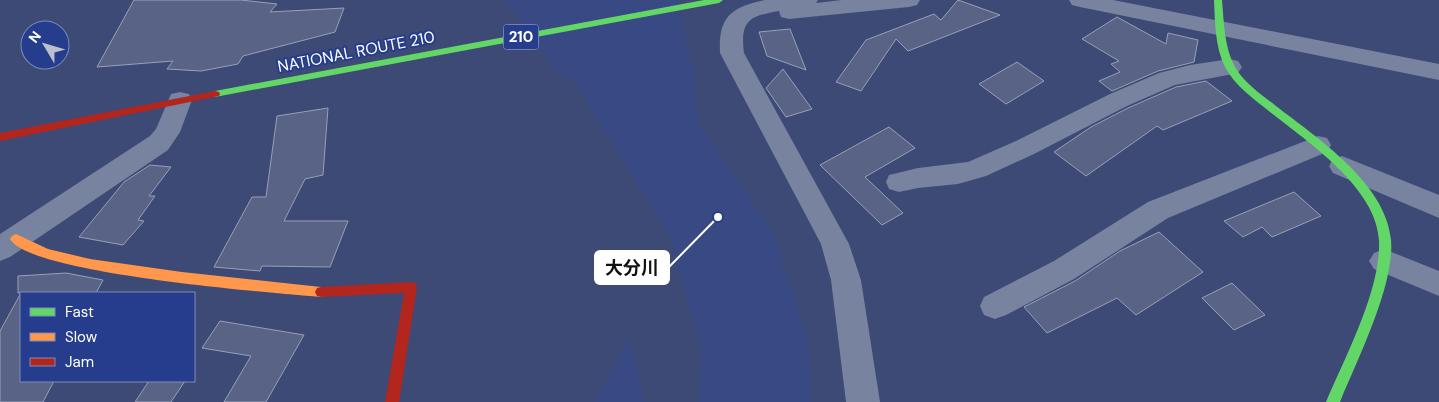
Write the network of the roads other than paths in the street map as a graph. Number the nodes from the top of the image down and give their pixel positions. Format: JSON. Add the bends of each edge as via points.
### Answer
{"nodes":[{"id":1,"x":807,"y":0,"type":"edge"},
{"id":2,"x":909,"y":0,"type":"edge"},
{"id":3,"x":1080,"y":0,"type":"edge"},
{"id":4,"x":1218,"y":0,"type":"edge"},
{"id":5,"x":727,"y":10,"type":"edge"},
{"id":6,"x":1220,"y":28,"type":"junction"},
{"id":7,"x":1230,"y":67,"type":"junction"},
{"id":8,"x":1439,"y":72,"type":"edge"},
{"id":9,"x":180,"y":100,"type":"junction"},
{"id":10,"x":0,"y":137,"type":"edge"},
{"id":11,"x":1318,"y":145,"type":"junction"},
{"id":12,"x":1342,"y":166,"type":"junction"},
{"id":13,"x":899,"y":182,"type":"dead end"},
{"id":14,"x":1439,"y":207,"type":"edge"},
{"id":15,"x":8,"y":244,"type":"edge"},
{"id":16,"x":1384,"y":261,"type":"junction"},
{"id":17,"x":1439,"y":284,"type":"edge"},
{"id":18,"x":995,"y":306,"type":"dead end"},
{"id":19,"x":392,"y":402,"type":"edge"},
{"id":20,"x":862,"y":402,"type":"edge"},
{"id":21,"x":1333,"y":402,"type":"edge"}],
"edges":[{"from":1,"to":5,"type":"street","via":[[746,12]]},
{"from":2,"to":5,"type":"street","via":[[804,10]]},
{"from":3,"to":6,"type":"street"},
{"from":4,"to":6,"type":"main road"},
{"from":5,"to":9,"type":"main road","name":"NATIONAL ROUTE 210","number":"210"},
{"from":5,"to":20,"type":"street","via":[[733,28],[731,48],[735,62],[827,227],[841,260]]},
{"from":6,"to":7,"type":"main road"},
{"from":6,"to":8,"type":"street"},
{"from":7,"to":11,"type":"main road","via":[[1248,88]]},
{"from":7,"to":13,"type":"street","via":[[1167,79],[975,170]]},
{"from":9,"to":10,"type":"main road","name":"NATIONAL ROUTE 210","number":"210"},
{"from":9,"to":15,"type":"street","via":[[159,143]]},
{"from":11,"to":12,"type":"main road"},
{"from":11,"to":18,"type":"street","via":[[1158,210],[1064,270]]},
{"from":12,"to":14,"type":"street"},
{"from":12,"to":16,"type":"main road","via":[[1363,188],[1381,218]]},
{"from":15,"to":19,"type":"main road","via":[[78,262],[192,279],[322,292],[411,287]]},
{"from":16,"to":17,"type":"street"},
{"from":16,"to":21,"type":"main road","via":[[1372,303]]}]}
